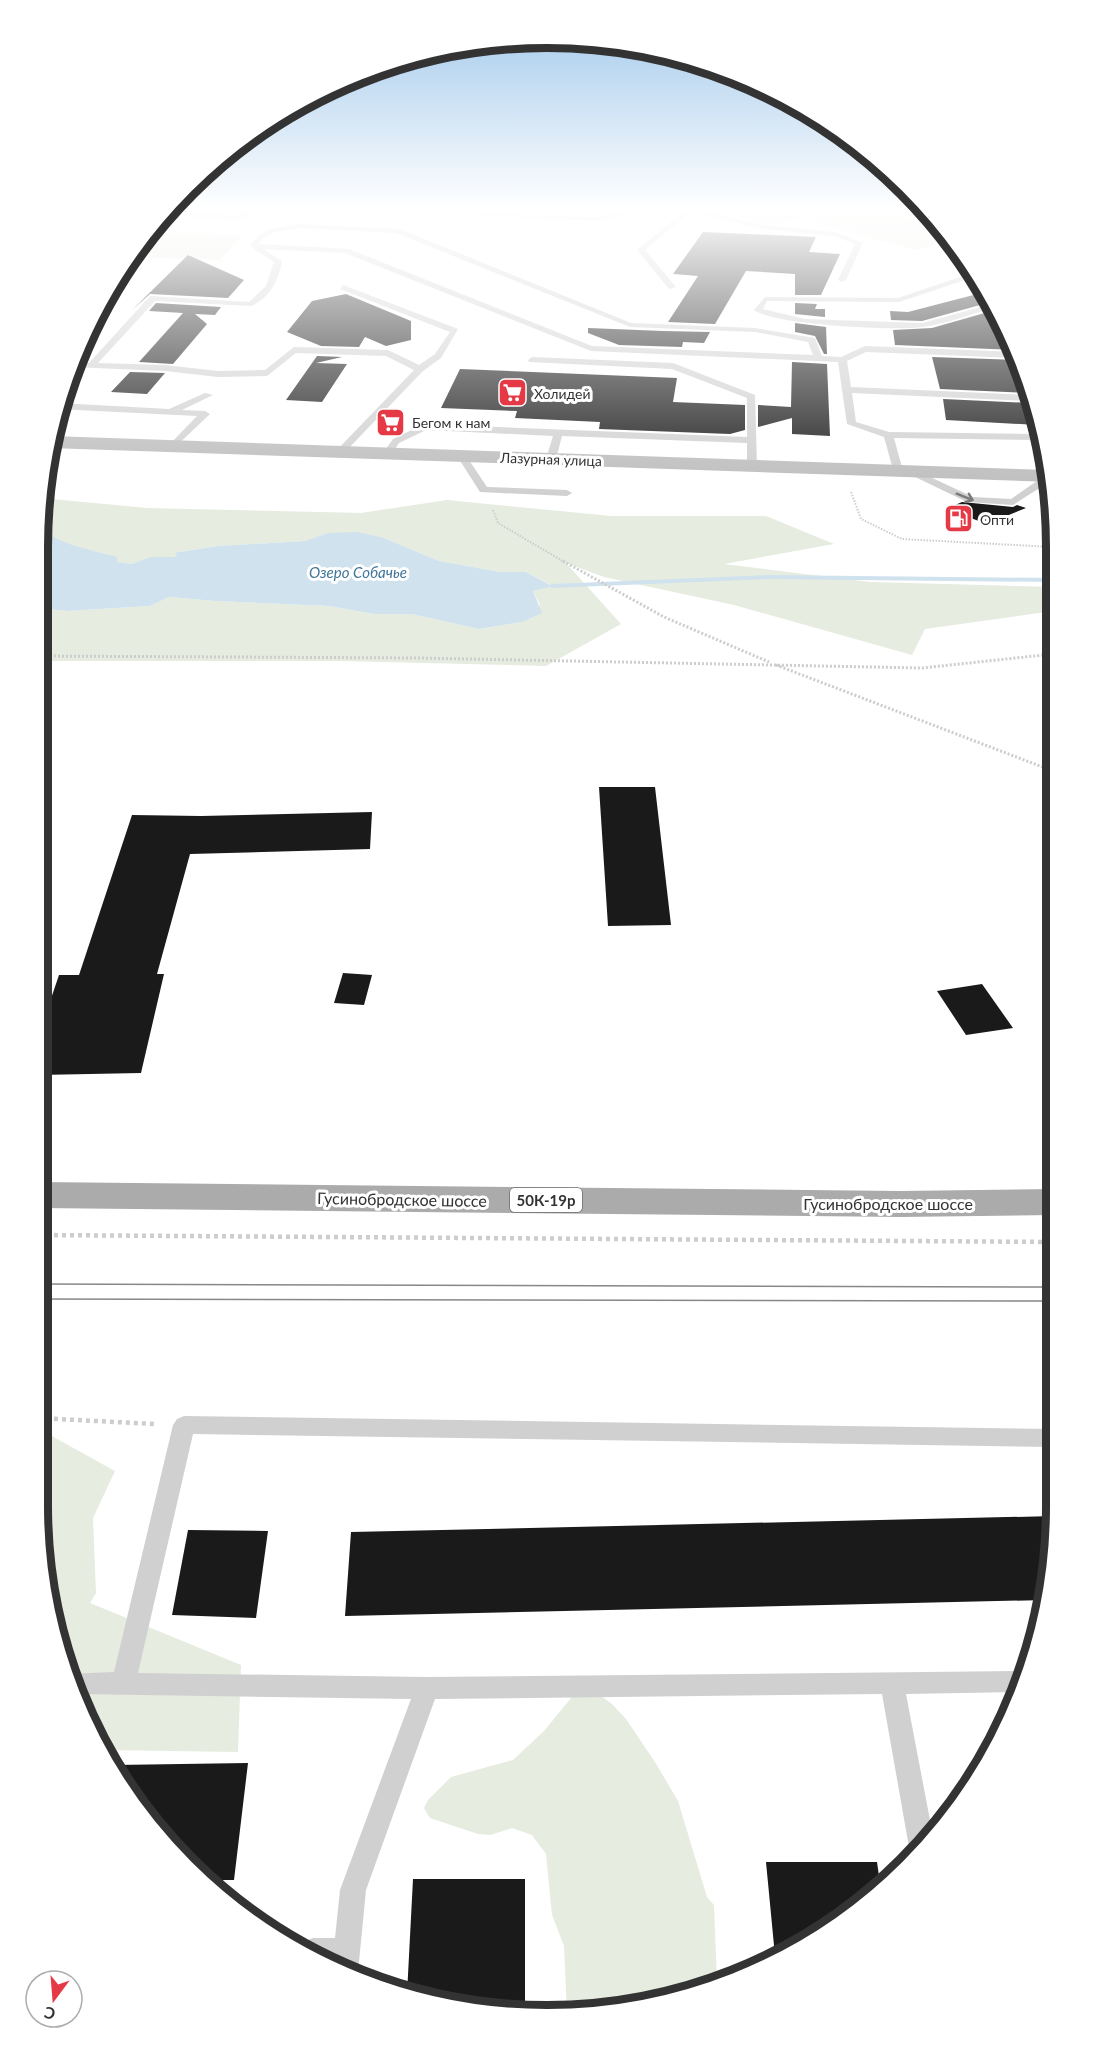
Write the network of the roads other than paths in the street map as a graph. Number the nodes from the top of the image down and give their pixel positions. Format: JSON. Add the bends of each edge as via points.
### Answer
{"nodes":[{"id":1,"x":149,"y":303,"type":"edge"},
{"id":2,"x":232,"y":303,"type":"edge"},
{"id":3,"x":253,"y":303,"type":"edge"},
{"id":4,"x":383,"y":303,"type":"edge"},
{"id":5,"x":478,"y":303,"type":"edge"},
{"id":6,"x":577,"y":303,"type":"edge"},
{"id":7,"x":762,"y":303,"type":"edge"},
{"id":8,"x":985,"y":308,"type":"edge"},
{"id":9,"x":752,"y":314,"type":"junction"},
{"id":10,"x":755,"y":330,"type":"junction"},
{"id":11,"x":1007,"y":355,"type":"edge"},
{"id":12,"x":818,"y":358,"type":"junction"},
{"id":13,"x":532,"y":360,"type":"dead end"},
{"id":14,"x":842,"y":360,"type":"junction"},
{"id":15,"x":82,"y":365,"type":"edge"},
{"id":16,"x":91,"y":366,"type":"junction"},
{"id":17,"x":420,"y":369,"type":"junction"},
{"id":18,"x":218,"y":374,"type":"junction"},
{"id":19,"x":216,"y":386,"type":"dead end"},
{"id":20,"x":847,"y":390,"type":"junction"},
{"id":21,"x":208,"y":395,"type":"dead end"},
{"id":22,"x":1023,"y":398,"type":"edge"},
{"id":23,"x":68,"y":407,"type":"edge"},
{"id":24,"x":168,"y":412,"type":"junction"},
{"id":25,"x":558,"y":433,"type":"junction"},
{"id":26,"x":888,"y":435,"type":"junction"},
{"id":27,"x":1033,"y":437,"type":"edge"},
{"id":28,"x":751,"y":440,"type":"junction"},
{"id":29,"x":60,"y":442,"type":"edge"},
{"id":30,"x":173,"y":446,"type":"junction"},
{"id":31,"x":340,"y":452,"type":"junction"},
{"id":32,"x":388,"y":453,"type":"junction"},
{"id":33,"x":462,"y":456,"type":"junction"},
{"id":34,"x":551,"y":459,"type":"junction"},
{"id":35,"x":752,"y":466,"type":"junction"},
{"id":36,"x":906,"y":471,"type":"junction"},
{"id":37,"x":1041,"y":476,"type":"edge"},
{"id":38,"x":1042,"y":482,"type":"edge"},
{"id":39,"x":567,"y":493,"type":"dead end"},
{"id":40,"x":48,"y":1195,"type":"edge"},
{"id":41,"x":1046,"y":1202,"type":"edge"},
{"id":42,"x":1046,"y":1438,"type":"edge"},
{"id":43,"x":1014,"y":1681,"type":"edge"},
{"id":44,"x":892,"y":1682,"type":"junction"},
{"id":45,"x":81,"y":1683,"type":"edge"},
{"id":46,"x":123,"y":1684,"type":"junction"},
{"id":47,"x":427,"y":1688,"type":"junction"},
{"id":48,"x":920,"y":1837,"type":"edge"},
{"id":49,"x":329,"y":1955,"type":"edge"},
{"id":50,"x":347,"y":1959,"type":"edge"}],
"edges":[{"from":1,"to":16,"type":"lane"},
{"from":2,"to":3,"type":"lane"},
{"from":4,"to":17,"type":"lane","via":[[455,331],[438,356]]},
{"from":5,"to":12,"type":"lane","via":[[591,348]]},
{"from":6,"to":10,"type":"lane","via":[[630,324]]},
{"from":7,"to":9,"type":"lane"},
{"from":8,"to":9,"type":"lane","via":[[922,325],[805,321]]},
{"from":9,"to":10,"type":"lane"},
{"from":10,"to":12,"type":"lane","via":[[812,340]]},
{"from":11,"to":14,"type":"lane","via":[[865,349]]},
{"from":12,"to":14,"type":"lane"},
{"from":13,"to":28,"type":"lane","via":[[673,366],[752,397]]},
{"from":14,"to":20,"type":"lane"},
{"from":15,"to":16,"type":"lane"},
{"from":16,"to":18,"type":"lane"},
{"from":17,"to":18,"type":"lane","via":[[388,353],[294,350],[267,373]]},
{"from":17,"to":31,"type":"lane"},
{"from":18,"to":19,"type":"lane"},
{"from":20,"to":22,"type":"lane"},
{"from":20,"to":26,"type":"lane","via":[[852,424]]},
{"from":21,"to":24,"type":"lane"},
{"from":23,"to":24,"type":"lane"},
{"from":24,"to":30,"type":"lane","via":[[205,414]]},
{"from":25,"to":28,"type":"lane"},
{"from":25,"to":32,"type":"lane","via":[[424,427],[396,441]]},
{"from":25,"to":34,"type":"lane"},
{"from":26,"to":27,"type":"lane"},
{"from":26,"to":36,"type":"lane"},
{"from":28,"to":35,"type":"lane"},
{"from":29,"to":30,"type":"street","name":"Лазурная улица"},
{"from":30,"to":31,"type":"street","name":"Лазурная улица"},
{"from":31,"to":32,"type":"street","name":"Лазурная улица"},
{"from":32,"to":33,"type":"street","name":"Лазурная улица"},
{"from":33,"to":34,"type":"street","name":"Лазурная улица"},
{"from":33,"to":39,"type":"lane","via":[[484,490]]},
{"from":34,"to":35,"type":"street","name":"Лазурная улица"},
{"from":35,"to":36,"type":"street","name":"Лазурная улица"},
{"from":36,"to":37,"type":"street","name":"Лазурная улица"},
{"from":36,"to":38,"type":"lane","one_way":true,"via":[[971,500],[1013,502]]},
{"from":40,"to":41,"type":"main road","name":"Гусинобродское шоссе","number":"50К-19р"},
{"from":42,"to":46,"type":"lane","via":[[184,1425]]},
{"from":43,"to":44,"type":"lane"},
{"from":44,"to":47,"type":"lane"},
{"from":44,"to":48,"type":"lane"},
{"from":45,"to":46,"type":"lane"},
{"from":46,"to":47,"type":"lane"},
{"from":47,"to":50,"type":"lane","via":[[353,1890]]},
{"from":49,"to":50,"type":"lane"}]}
